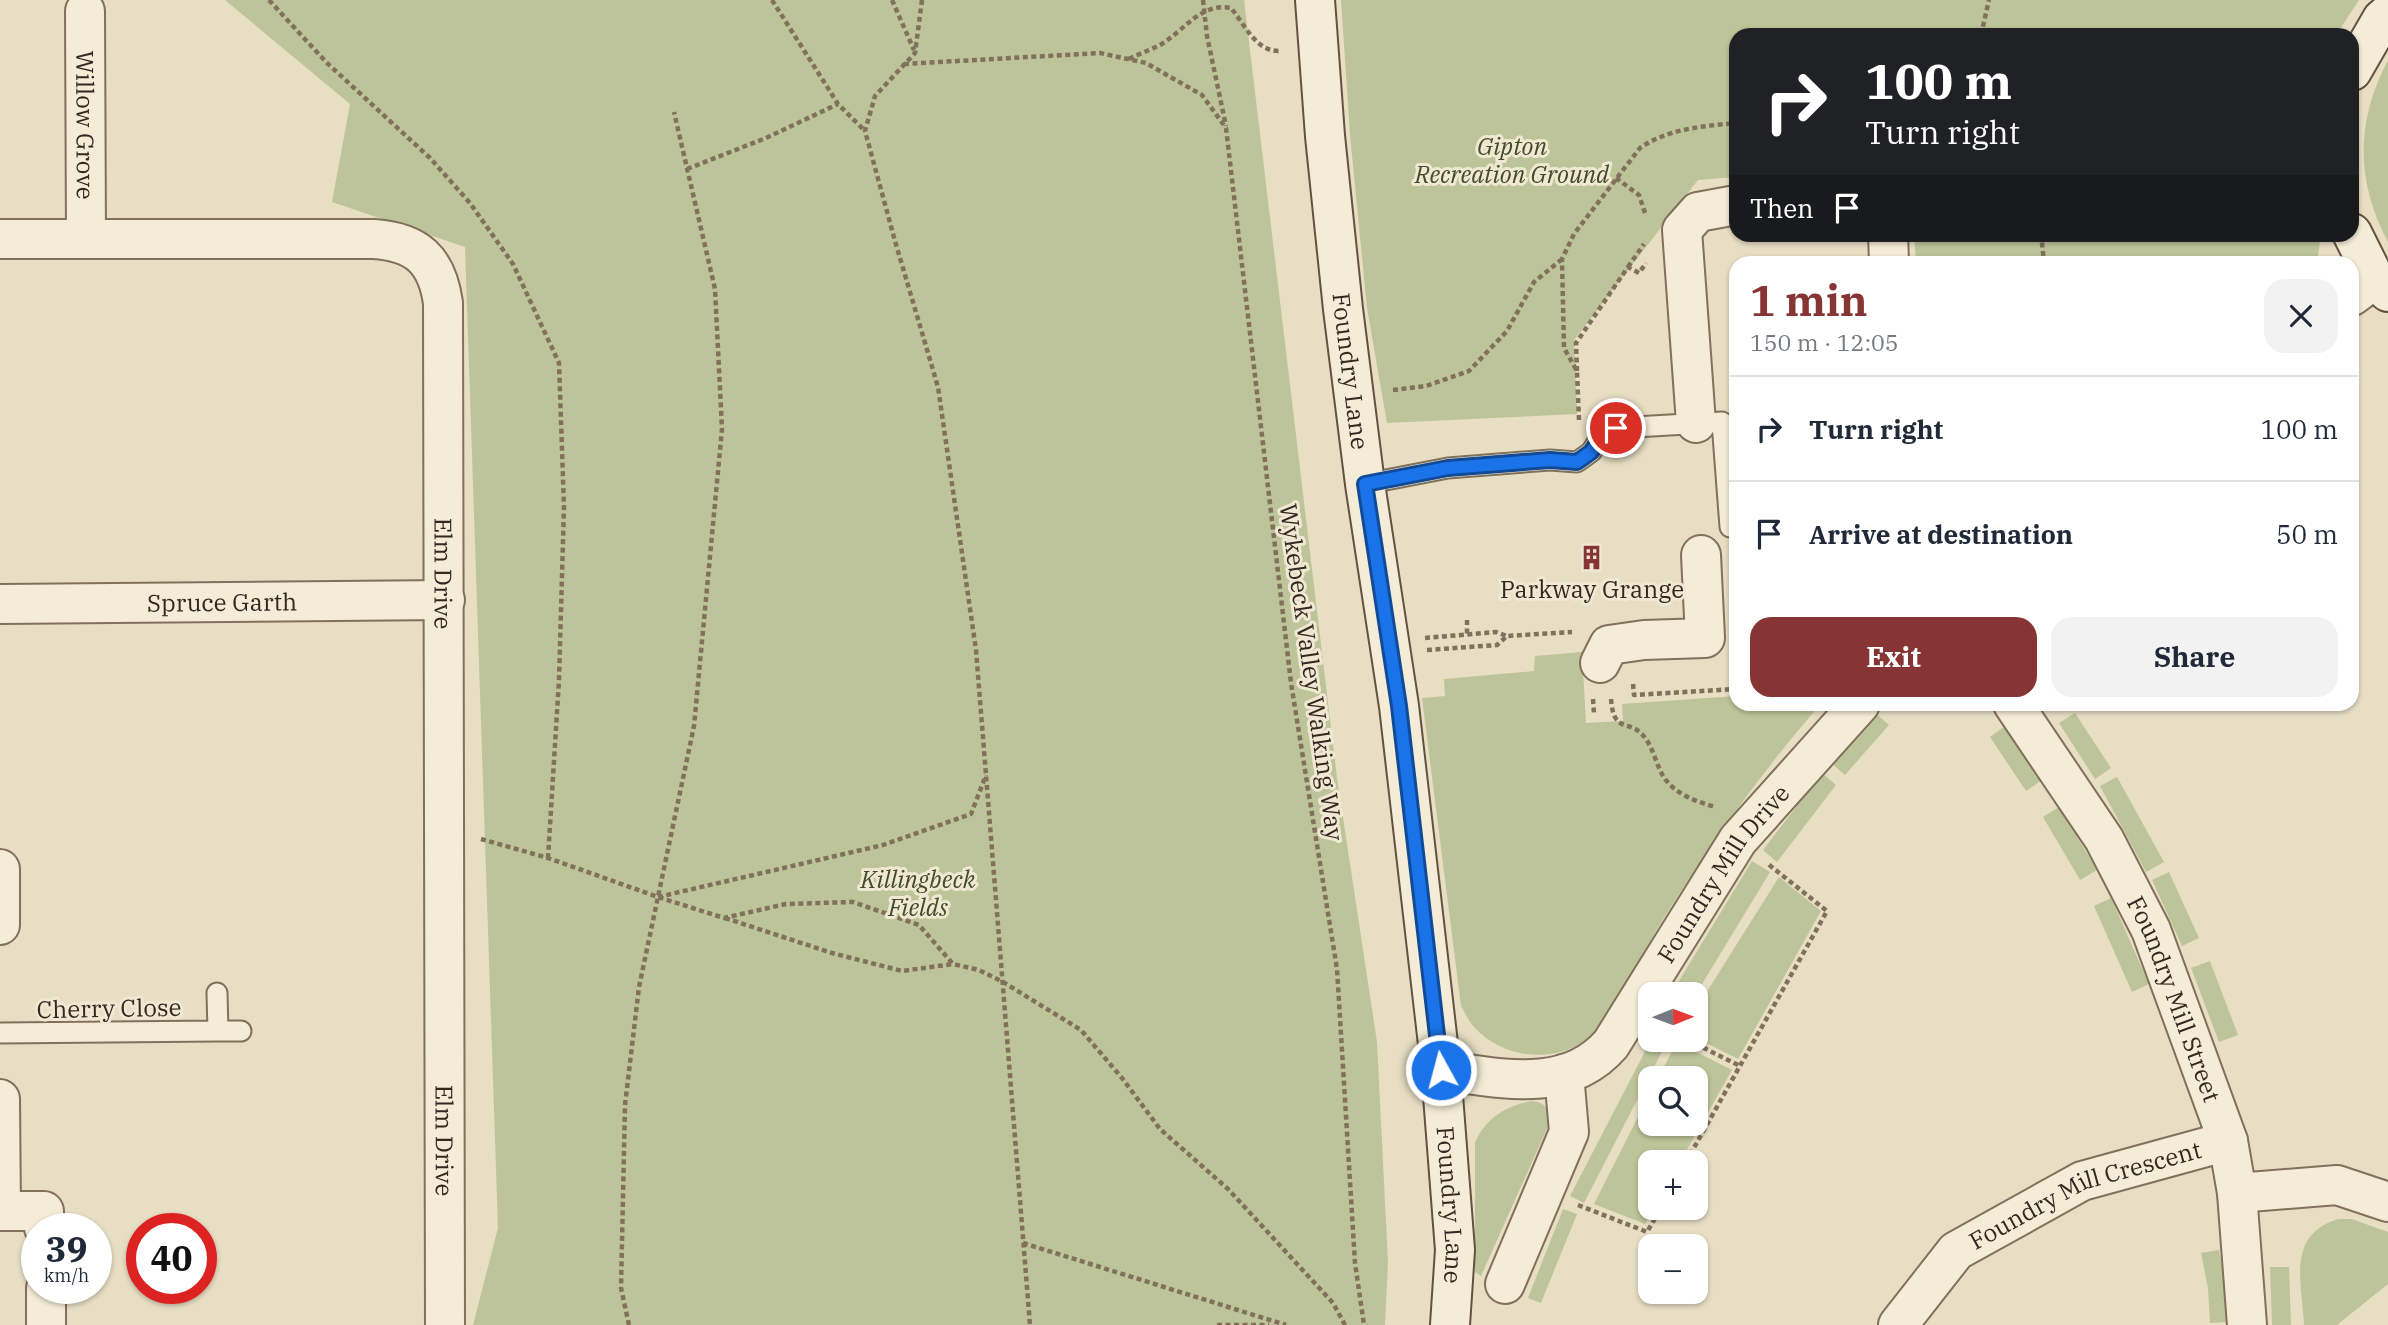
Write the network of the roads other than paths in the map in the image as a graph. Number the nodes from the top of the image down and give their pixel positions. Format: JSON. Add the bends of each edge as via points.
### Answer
{"nodes":[{"id":1,"x":1315,"y":0,"type":"edge"},
{"id":2,"x":85,"y":11,"type":"dead end"},
{"id":3,"x":2388,"y":14,"type":"edge"},
{"id":4,"x":2359,"y":59,"type":"edge"},
{"id":5,"x":1729,"y":206,"type":"edge"},
{"id":6,"x":86,"y":238,"type":"junction"},
{"id":7,"x":0,"y":239,"type":"edge"},
{"id":8,"x":2355,"y":242,"type":"edge"},
{"id":9,"x":2372,"y":289,"type":"edge"},
{"id":10,"x":1696,"y":423,"type":"junction"},
{"id":11,"x":1365,"y":484,"type":"junction"},
{"id":12,"x":1729,"y":514,"type":"edge"},
{"id":13,"x":1701,"y":555,"type":"dead end"},
{"id":14,"x":445,"y":600,"type":"junction"},
{"id":15,"x":0,"y":604,"type":"edge"},
{"id":16,"x":1600,"y":663,"type":"road end"},
{"id":17,"x":1854,"y":711,"type":"edge"},
{"id":18,"x":2018,"y":711,"type":"edge"},
{"id":19,"x":0,"y":869,"type":"edge"},
{"id":20,"x":0,"y":925,"type":"edge"},
{"id":21,"x":218,"y":993,"type":"dead end"},
{"id":22,"x":218,"y":1031,"type":"junction"},
{"id":23,"x":241,"y":1031,"type":"dead end"},
{"id":24,"x":0,"y":1033,"type":"edge"},
{"id":25,"x":1441,"y":1070,"type":"junction"},
{"id":26,"x":1564,"y":1074,"type":"junction"},
{"id":27,"x":0,"y":1099,"type":"edge"},
{"id":28,"x":2228,"y":1141,"type":"junction"},
{"id":29,"x":2237,"y":1194,"type":"junction"},
{"id":30,"x":2388,"y":1202,"type":"edge"},
{"id":31,"x":0,"y":1211,"type":"edge"},
{"id":32,"x":44,"y":1213,"type":"edge"},
{"id":33,"x":1505,"y":1284,"type":"dead end"},
{"id":34,"x":46,"y":1304,"type":"edge"},
{"id":35,"x":46,"y":1325,"type":"edge"},
{"id":36,"x":445,"y":1325,"type":"edge"},
{"id":37,"x":1450,"y":1325,"type":"edge"},
{"id":38,"x":1898,"y":1325,"type":"edge"},
{"id":39,"x":2247,"y":1325,"type":"edge"}],
"edges":[{"from":1,"to":11,"type":"street","name":"Foundry Lane","via":[[1326,149]]},
{"from":2,"to":6,"type":"street","name":"Willow Grove"},
{"from":3,"to":4,"type":"street"},
{"from":5,"to":10,"type":"street","via":[[1698,212],[1660,231]]},
{"from":6,"to":7,"type":"street","name":"Elm Drive"},
{"from":6,"to":14,"type":"street","name":"Elm Drive","via":[[395,240],[430,263],[440,282],[443,303]]},
{"from":8,"to":9,"type":"street"},
{"from":10,"to":11,"type":"lane","via":[[1616,428],[1577,462],[1448,468]]},
{"from":10,"to":12,"type":"lane","via":[[1722,422]]},
{"from":11,"to":25,"type":"street","name":"Foundry Lane","via":[[1399,706]]},
{"from":13,"to":16,"type":"street","via":[[1705,638],[1609,645]]},
{"from":14,"to":15,"type":"street","name":"Spruce Garth"},
{"from":14,"to":36,"type":"street","name":"Elm Drive"},
{"from":17,"to":26,"type":"street","name":"Foundry Mill Drive","via":[[1743,835],[1611,1044],[1598,1060]]},
{"from":18,"to":28,"type":"street","name":"Foundry Mill Street","via":[[2104,839],[2151,930]]},
{"from":19,"to":20,"type":"street"},
{"from":21,"to":22,"type":"lane","name":"Cherry Close"},
{"from":22,"to":23,"type":"lane","name":"Cherry Close"},
{"from":22,"to":24,"type":"lane","name":"Cherry Close"},
{"from":25,"to":26,"type":"street","name":"Foundry Mill Drive","via":[[1519,1080]]},
{"from":25,"to":37,"type":"street","name":"Foundry Lane","via":[[1455,1250]]},
{"from":26,"to":33,"type":"street","via":[[1569,1132]]},
{"from":27,"to":31,"type":"street"},
{"from":28,"to":29,"type":"street","name":"Foundry Mill Street"},
{"from":28,"to":38,"type":"street","name":"Foundry Mill Crescent","via":[[2082,1181],[1956,1251]]},
{"from":29,"to":30,"type":"street","via":[[2337,1185]]},
{"from":29,"to":39,"type":"street","name":"Foundry Mill Street"},
{"from":31,"to":32,"type":"street"},
{"from":34,"to":35,"type":"street"}]}
